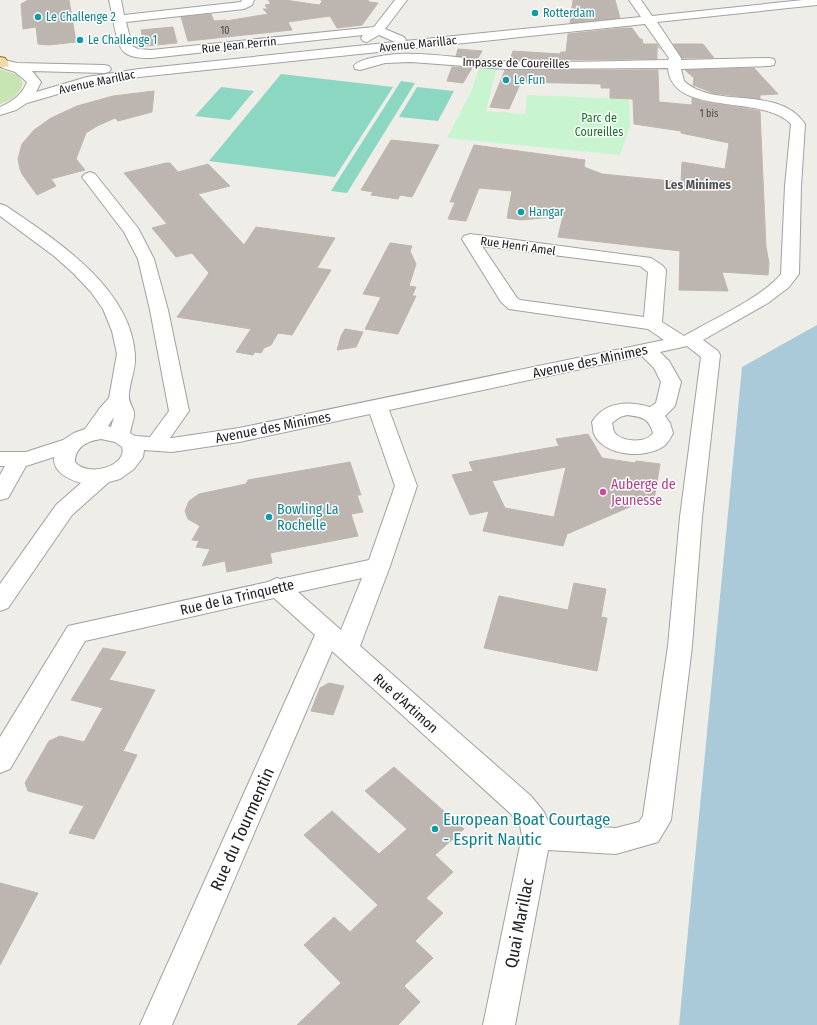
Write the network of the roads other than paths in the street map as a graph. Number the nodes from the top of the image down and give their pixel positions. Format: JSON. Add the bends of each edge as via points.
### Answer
{"nodes":[{"id":1,"x":115,"y":0,"type":"edge"},
{"id":2,"x":248,"y":0,"type":"edge"},
{"id":3,"x":400,"y":0,"type":"edge"},
{"id":4,"x":635,"y":0,"type":"edge"},
{"id":5,"x":766,"y":0,"type":"edge"},
{"id":6,"x":817,"y":2,"type":"edge"},
{"id":7,"x":780,"y":3,"type":"edge"},
{"id":8,"x":794,"y":13,"type":"dead end"},
{"id":9,"x":646,"y":17,"type":"junction"},
{"id":10,"x":121,"y":19,"type":"junction"},
{"id":11,"x":378,"y":30,"type":"junction"},
{"id":12,"x":400,"y":40,"type":"junction"},
{"id":13,"x":360,"y":45,"type":"junction"},
{"id":14,"x":770,"y":62,"type":"dead end"},
{"id":15,"x":1,"y":63,"type":"edge"},
{"id":16,"x":674,"y":65,"type":"junction"},
{"id":17,"x":360,"y":66,"type":"dead end"},
{"id":18,"x":17,"y":67,"type":"junction"},
{"id":19,"x":22,"y":100,"type":"junction"},
{"id":20,"x":2,"y":112,"type":"edge"},
{"id":21,"x":90,"y":177,"type":"dead end"},
{"id":22,"x":0,"y":209,"type":"edge"},
{"id":23,"x":653,"y":324,"type":"junction"},
{"id":24,"x":685,"y":341,"type":"junction"},
{"id":25,"x":646,"y":349,"type":"junction"},
{"id":26,"x":119,"y":400,"type":"junction"},
{"id":27,"x":378,"y":407,"type":"junction"},
{"id":28,"x":652,"y":415,"type":"dead end"},
{"id":29,"x":92,"y":434,"type":"junction"},
{"id":30,"x":124,"y":438,"type":"junction"},
{"id":31,"x":70,"y":445,"type":"junction"},
{"id":32,"x":164,"y":445,"type":"junction"},
{"id":33,"x":16,"y":459,"type":"edge"},
{"id":34,"x":127,"y":463,"type":"junction"},
{"id":35,"x":69,"y":470,"type":"junction"},
{"id":36,"x":102,"y":476,"type":"junction"},
{"id":37,"x":0,"y":493,"type":"edge"},
{"id":38,"x":64,"y":510,"type":"junction"},
{"id":39,"x":378,"y":566,"type":"junction"},
{"id":40,"x":277,"y":587,"type":"junction"},
{"id":41,"x":0,"y":602,"type":"edge"},
{"id":42,"x":337,"y":641,"type":"junction"},
{"id":43,"x":0,"y":761,"type":"edge"},
{"id":44,"x":535,"y":828,"type":"junction"},
{"id":45,"x":156,"y":1025,"type":"edge"},
{"id":46,"x":499,"y":1025,"type":"edge"}],
"edges":[{"from":1,"to":10,"type":"street","name":"Rue Jean Perrin"},
{"from":2,"to":10,"type":"street","via":[[244,5]]},
{"from":3,"to":11,"type":"street"},
{"from":4,"to":9,"type":"street"},
{"from":5,"to":9,"type":"street","name":"Avenue Marillac"},
{"from":6,"to":7,"type":"street","name":"Avenue Marillac"},
{"from":7,"to":8,"type":"street"},
{"from":7,"to":9,"type":"street","name":"Avenue Marillac"},
{"from":9,"to":12,"type":"street","name":"Avenue Marillac"},
{"from":9,"to":16,"type":"street","via":[[675,58]]},
{"from":9,"to":19,"type":"street","name":"Avenue Marillac","via":[[138,73],[87,81]]},
{"from":10,"to":11,"type":"street","name":"Rue Jean Perrin","via":[[126,47],[130,52],[151,54]]},
{"from":11,"to":12,"type":"street"},
{"from":11,"to":13,"type":"street"},
{"from":12,"to":13,"type":"street","name":"Avenue Marillac"},
{"from":13,"to":18,"type":"street","name":"Avenue Marillac","via":[[124,69]]},
{"from":14,"to":16,"type":"street","name":"Impasse de Coureilles"},
{"from":15,"to":18,"type":"street"},
{"from":16,"to":17,"type":"street","name":"Impasse de Coureilles","via":[[507,65],[408,58],[374,60]]},
{"from":16,"to":24,"type":"street","name":"Avenue des Minimes","via":[[677,81],[686,89],[706,96],[777,108],[793,117],[798,124],[790,274],[783,283],[762,299]]},
{"from":18,"to":19,"type":"street","via":[[29,73],[34,82],[31,91]]},
{"from":19,"to":20,"type":"street"},
{"from":21,"to":32,"type":"street","via":[[132,231],[146,259],[179,411]]},
{"from":22,"to":26,"type":"street","via":[[69,259],[99,290],[113,312],[121,330],[126,354]]},
{"from":23,"to":23,"type":"street","name":"Rue Henri Amel","via":[[657,270],[645,262],[470,239],[510,302],[516,305]]},
{"from":23,"to":24,"type":"street","name":"Rue Henri Amel"},
{"from":24,"to":25,"type":"street","name":"Avenue des Minimes"},
{"from":24,"to":44,"type":"street","name":"Rue Henri Amel","via":[[710,355],[691,517],[680,646],[657,820],[648,833],[616,841],[582,839]]},
{"from":25,"to":27,"type":"street","name":"Avenue des Minimes"},
{"from":25,"to":28,"type":"street","via":[[662,365],[671,382],[665,406]]},
{"from":26,"to":29,"type":"street"},
{"from":26,"to":30,"type":"street","via":[[124,413]]},
{"from":27,"to":32,"type":"street","name":"Avenue des Minimes","via":[[239,435]]},
{"from":27,"to":39,"type":"street","via":[[406,486]]},
{"from":29,"to":30,"type":"street","via":[[110,432]]},
{"from":29,"to":31,"type":"street"},
{"from":30,"to":32,"type":"street","name":"Avenue des Minimes"},
{"from":30,"to":34,"type":"street","via":[[133,449]]},
{"from":31,"to":33,"type":"street"},
{"from":31,"to":35,"type":"street","via":[[63,457]]},
{"from":32,"to":34,"type":"street","name":"Avenue des Minimes","via":[[144,458]]},
{"from":33,"to":35,"type":"street"},
{"from":33,"to":37,"type":"street","via":[[17,467]]},
{"from":34,"to":36,"type":"street","via":[[116,471]]},
{"from":35,"to":36,"type":"street","via":[[85,477]]},
{"from":35,"to":38,"type":"street"},
{"from":36,"to":38,"type":"street"},
{"from":38,"to":41,"type":"street"},
{"from":39,"to":40,"type":"street","name":"Rue de la Trinquette"},
{"from":39,"to":42,"type":"street","name":"Rue du Tourmentin"},
{"from":40,"to":42,"type":"street","name":"Rue d'Artimon"},
{"from":40,"to":43,"type":"street","name":"Rue de la Trinquette","via":[[77,633]]},
{"from":42,"to":44,"type":"street","name":"Rue d'Artimon","via":[[521,805]]},
{"from":42,"to":45,"type":"street","name":"Rue du Tourmentin"},
{"from":44,"to":46,"type":"street","name":"Quai Marillac"}]}
